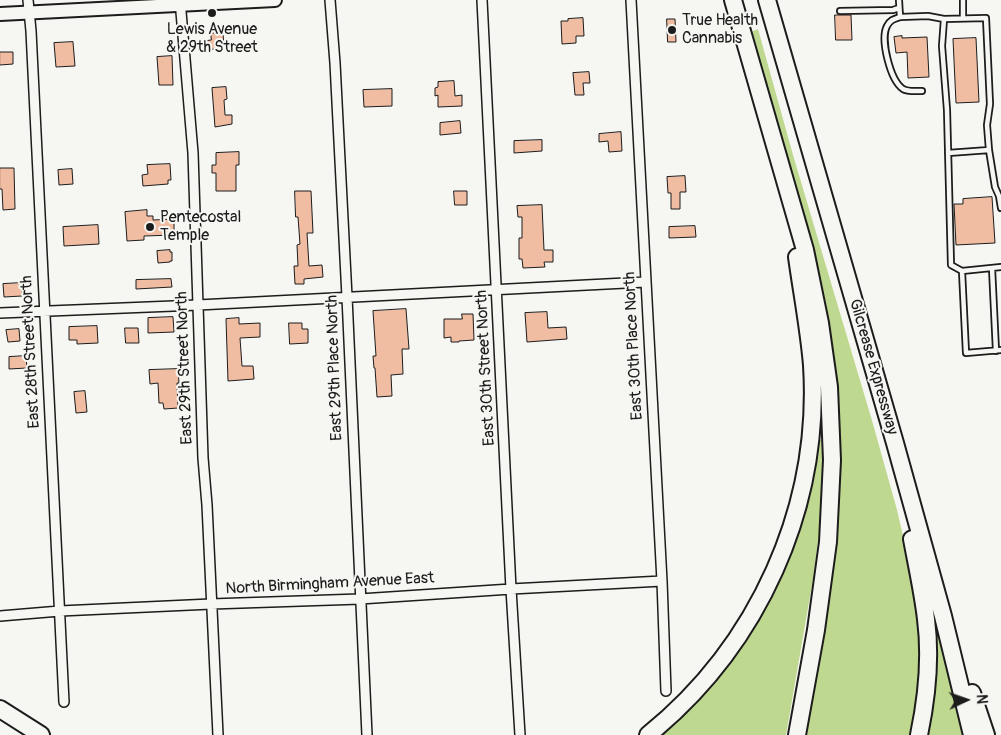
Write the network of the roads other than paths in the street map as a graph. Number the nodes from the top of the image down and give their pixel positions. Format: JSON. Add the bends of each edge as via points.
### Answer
{"nodes":[{"id":1,"x":275,"y":0,"type":"edge"},
{"id":2,"x":330,"y":0,"type":"edge"},
{"id":3,"x":482,"y":0,"type":"edge"},
{"id":4,"x":631,"y":0,"type":"edge"},
{"id":5,"x":733,"y":0,"type":"edge"},
{"id":6,"x":767,"y":0,"type":"edge"},
{"id":7,"x":900,"y":0,"type":"edge"},
{"id":8,"x":963,"y":0,"type":"edge"},
{"id":9,"x":180,"y":3,"type":"edge"},
{"id":10,"x":29,"y":6,"type":"edge"},
{"id":11,"x":899,"y":8,"type":"junction"},
{"id":12,"x":840,"y":11,"type":"dead end"},
{"id":13,"x":0,"y":14,"type":"edge"},
{"id":14,"x":900,"y":17,"type":"junction"},
{"id":15,"x":963,"y":18,"type":"junction"},
{"id":16,"x":944,"y":19,"type":"junction"},
{"id":17,"x":922,"y":91,"type":"dead end"},
{"id":18,"x":989,"y":150,"type":"junction"},
{"id":19,"x":948,"y":154,"type":"junction"},
{"id":20,"x":786,"y":180,"type":"junction"},
{"id":21,"x":1001,"y":208,"type":"edge"},
{"id":22,"x":1001,"y":267,"type":"edge"},
{"id":23,"x":992,"y":268,"type":"junction"},
{"id":24,"x":962,"y":271,"type":"junction"},
{"id":25,"x":645,"y":282,"type":"junction"},
{"id":26,"x":497,"y":290,"type":"junction"},
{"id":27,"x":347,"y":297,"type":"junction"},
{"id":28,"x":198,"y":305,"type":"junction"},
{"id":29,"x":44,"y":311,"type":"junction"},
{"id":30,"x":0,"y":313,"type":"edge"},
{"id":31,"x":998,"y":350,"type":"edge"},
{"id":32,"x":895,"y":443,"type":"junction"},
{"id":33,"x":912,"y":503,"type":"junction"},
{"id":34,"x":662,"y":582,"type":"junction"},
{"id":35,"x":511,"y":589,"type":"junction"},
{"id":36,"x":360,"y":599,"type":"junction"},
{"id":37,"x":211,"y":604,"type":"junction"},
{"id":38,"x":60,"y":611,"type":"junction"},
{"id":39,"x":0,"y":616,"type":"edge"},
{"id":40,"x":666,"y":690,"type":"dead end"},
{"id":41,"x":64,"y":702,"type":"dead end"},
{"id":42,"x":0,"y":709,"type":"edge"},
{"id":43,"x":41,"y":735,"type":"edge"},
{"id":44,"x":218,"y":735,"type":"edge"},
{"id":45,"x":367,"y":735,"type":"edge"},
{"id":46,"x":520,"y":735,"type":"edge"},
{"id":47,"x":648,"y":735,"type":"edge"},
{"id":48,"x":797,"y":735,"type":"edge"},
{"id":49,"x":919,"y":735,"type":"edge"},
{"id":50,"x":972,"y":735,"type":"edge"},
{"id":51,"x":986,"y":735,"type":"edge"}],
"edges":[{"from":1,"to":9,"type":"main road"},
{"from":2,"to":27,"type":"street","name":"East 29th Place North"},
{"from":3,"to":26,"type":"street","name":"East 30th Street North"},
{"from":4,"to":25,"type":"street","name":"East 30th Place North"},
{"from":5,"to":20,"type":"highway"},
{"from":6,"to":32,"type":"highway","name":"Gilcrease Expressway"},
{"from":7,"to":11,"type":"lane"},
{"from":8,"to":15,"type":"lane"},
{"from":9,"to":10,"type":"main road"},
{"from":9,"to":28,"type":"street","name":"East 29th Street North","via":[[193,154]]},
{"from":10,"to":13,"type":"main road"},
{"from":10,"to":29,"type":"street","name":"East 28th Street North"},
{"from":11,"to":12,"type":"lane"},
{"from":11,"to":14,"type":"lane"},
{"from":14,"to":16,"type":"lane"},
{"from":14,"to":17,"type":"lane","via":[[886,27],[888,63],[901,88]]},
{"from":15,"to":16,"type":"lane"},
{"from":15,"to":18,"type":"lane","via":[[986,18]]},
{"from":16,"to":19,"type":"lane","via":[[942,46]]},
{"from":18,"to":19,"type":"lane"},
{"from":18,"to":21,"type":"lane"},
{"from":19,"to":24,"type":"lane","via":[[951,265]]},
{"from":20,"to":47,"type":"highway","via":[[812,366],[811,439],[801,492],[771,580],[745,626],[706,679]]},
{"from":20,"to":48,"type":"highway","via":[[806,250],[820,323],[829,387],[832,452],[825,571]]},
{"from":22,"to":23,"type":"lane"},
{"from":23,"to":24,"type":"lane"},
{"from":23,"to":31,"type":"lane"},
{"from":24,"to":31,"type":"lane","via":[[966,353]]},
{"from":25,"to":26,"type":"street"},
{"from":25,"to":34,"type":"street","name":"East 30th Place North"},
{"from":26,"to":27,"type":"street"},
{"from":26,"to":35,"type":"street","name":"East 30th Street North"},
{"from":27,"to":28,"type":"street"},
{"from":27,"to":36,"type":"street","name":"East 29th Place North"},
{"from":28,"to":29,"type":"street"},
{"from":28,"to":37,"type":"street","name":"East 29th Street North"},
{"from":29,"to":30,"type":"street"},
{"from":29,"to":38,"type":"street","name":"East 28th Street North"},
{"from":32,"to":33,"type":"highway","name":"Gilcrease Expressway"},
{"from":32,"to":49,"type":"highway","via":[[928,636],[926,693]]},
{"from":33,"to":50,"type":"highway","name":"Gilcrease Expressway"},
{"from":33,"to":51,"type":"highway"},
{"from":34,"to":35,"type":"street","name":"North Birmingham Avenue East"},
{"from":34,"to":40,"type":"street","name":"East 30th Place North"},
{"from":35,"to":36,"type":"street","name":"North Birmingham Avenue East"},
{"from":35,"to":46,"type":"street","name":"East 30th Street North"},
{"from":36,"to":37,"type":"street","name":"North Birmingham Avenue East"},
{"from":36,"to":45,"type":"street","name":"East 29th Place North"},
{"from":37,"to":38,"type":"street","name":"North Birmingham Avenue East"},
{"from":37,"to":44,"type":"street","name":"East 29th Street North"},
{"from":38,"to":39,"type":"street","name":"North Birmingham Avenue East"},
{"from":38,"to":41,"type":"street","name":"East 28th Street North"},
{"from":42,"to":43,"type":"highway"}]}
